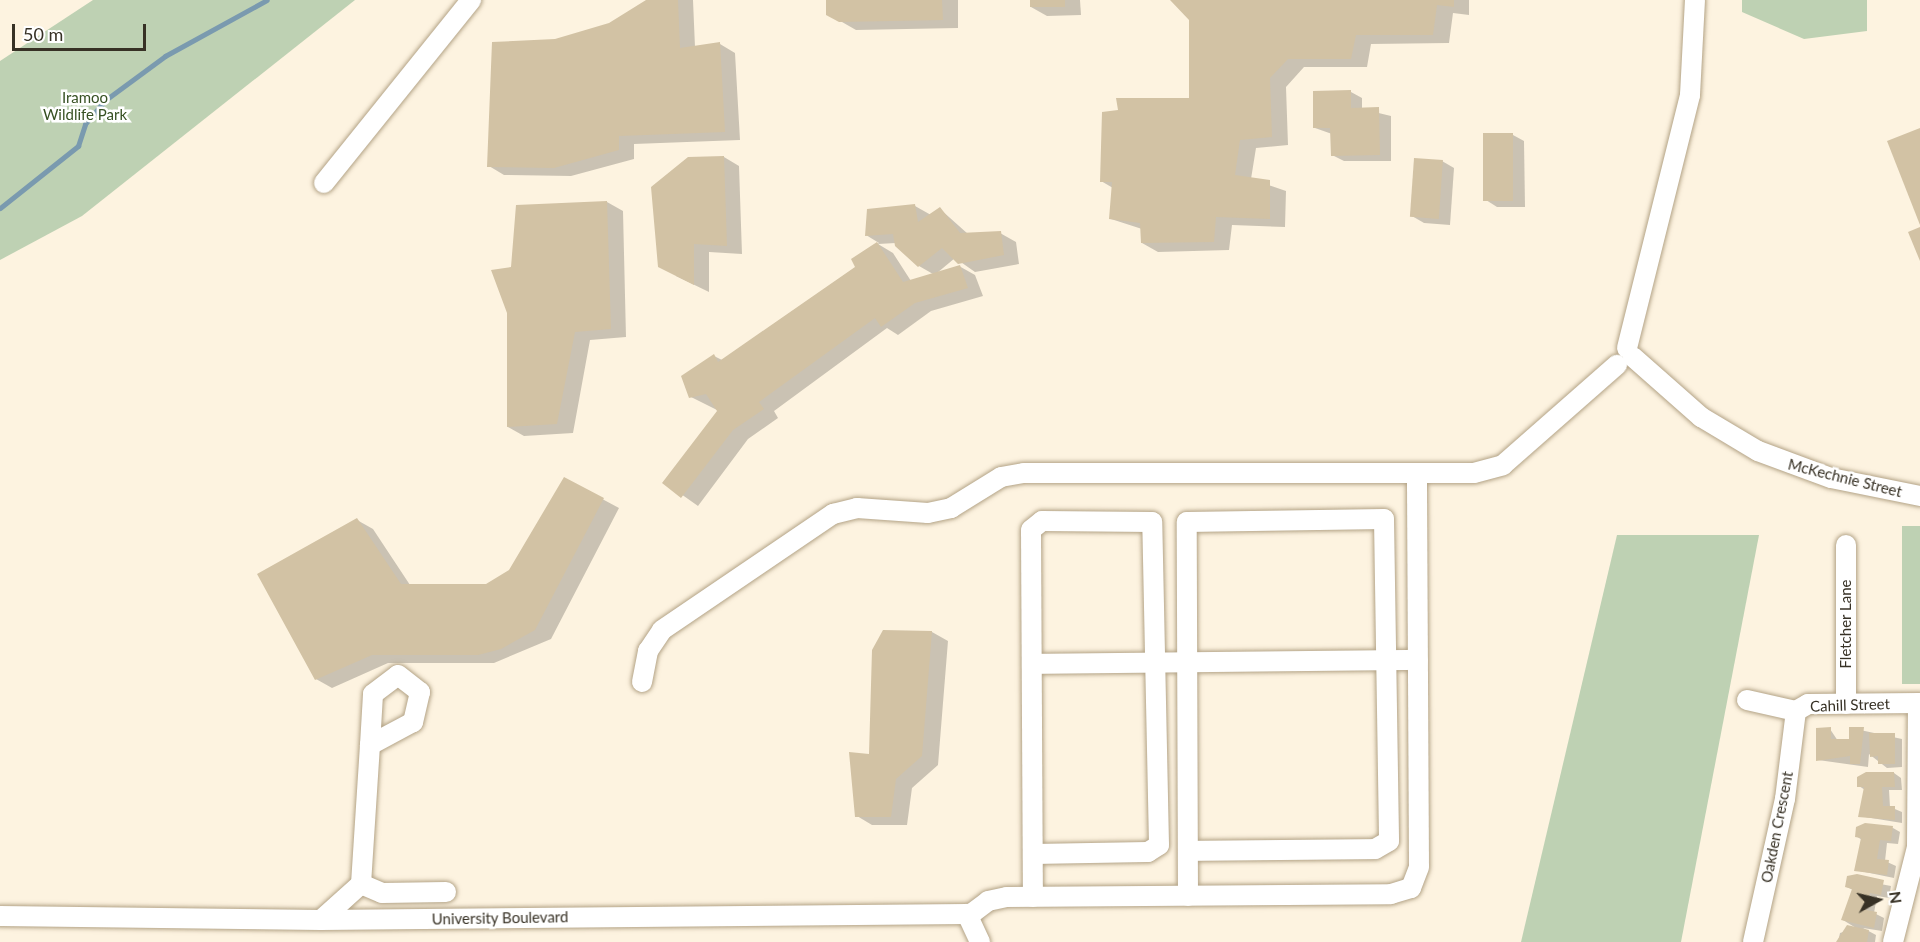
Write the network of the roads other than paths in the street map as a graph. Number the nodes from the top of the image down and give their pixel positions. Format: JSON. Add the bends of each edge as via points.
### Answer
{"nodes":[{"id":1,"x":471,"y":0,"type":"edge"},
{"id":2,"x":1695,"y":0,"type":"edge"},
{"id":3,"x":324,"y":183,"type":"dead end"},
{"id":4,"x":1626,"y":359,"type":"junction"},
{"id":5,"x":1417,"y":473,"type":"junction"},
{"id":6,"x":1920,"y":496,"type":"edge"},
{"id":7,"x":1846,"y":545,"type":"dead end"},
{"id":8,"x":1388,"y":660,"type":"junction"},
{"id":9,"x":1418,"y":660,"type":"junction"},
{"id":10,"x":1186,"y":662,"type":"junction"},
{"id":11,"x":1157,"y":663,"type":"junction"},
{"id":12,"x":1032,"y":664,"type":"junction"},
{"id":13,"x":642,"y":682,"type":"dead end"},
{"id":14,"x":1747,"y":700,"type":"dead end"},
{"id":15,"x":1919,"y":703,"type":"edge"},
{"id":16,"x":1846,"y":704,"type":"junction"},
{"id":17,"x":1796,"y":711,"type":"junction"},
{"id":18,"x":370,"y":745,"type":"dead end"},
{"id":19,"x":1919,"y":847,"type":"edge"},
{"id":20,"x":1188,"y":851,"type":"junction"},
{"id":21,"x":1033,"y":854,"type":"junction"},
{"id":22,"x":362,"y":884,"type":"junction"},
{"id":23,"x":446,"y":892,"type":"dead end"},
{"id":24,"x":1188,"y":896,"type":"junction"},
{"id":25,"x":1033,"y":897,"type":"junction"},
{"id":26,"x":971,"y":914,"type":"junction"},
{"id":27,"x":0,"y":916,"type":"edge"},
{"id":28,"x":321,"y":920,"type":"junction"},
{"id":29,"x":980,"y":942,"type":"edge"},
{"id":30,"x":1753,"y":942,"type":"edge"},
{"id":31,"x":1893,"y":942,"type":"edge"}],
"edges":[{"from":1,"to":3,"type":"street"},
{"from":2,"to":4,"type":"street","via":[[1690,94]]},
{"from":4,"to":5,"type":"street","via":[[1503,465],[1474,473]]},
{"from":4,"to":6,"type":"street","name":"McKechnie Street","via":[[1653,375],[1701,417],[1776,459],[1830,478]]},
{"from":5,"to":9,"type":"street"},
{"from":5,"to":13,"type":"street","via":[[1024,473],[1001,477],[951,508],[928,513],[857,508],[833,514],[662,630],[648,651]]},
{"from":7,"to":16,"type":"street","name":"Fletcher Lane"},
{"from":8,"to":9,"type":"street"},
{"from":8,"to":10,"type":"street"},
{"from":8,"to":10,"type":"street","via":[[1384,519],[1196,518],[1185,527]]},
{"from":8,"to":20,"type":"street","via":[[1391,823],[1386,845]]},
{"from":9,"to":24,"type":"street","via":[[1419,867],[1411,888],[1391,894]]},
{"from":10,"to":11,"type":"street"},
{"from":10,"to":20,"type":"street"},
{"from":11,"to":12,"type":"street"},
{"from":11,"to":12,"type":"street","via":[[1152,522],[1054,521],[1037,522],[1031,530]]},
{"from":11,"to":21,"type":"street","via":[[1156,849]]},
{"from":12,"to":21,"type":"street"},
{"from":14,"to":17,"type":"street","name":"Cahill Street"},
{"from":15,"to":16,"type":"street","name":"Cahill Street"},
{"from":15,"to":19,"type":"street"},
{"from":16,"to":17,"type":"street","name":"Cahill Street","via":[[1808,705]]},
{"from":17,"to":30,"type":"street","name":"Oakden Crescent","via":[[1790,722],[1785,800]]},
{"from":18,"to":22,"type":"street"},
{"from":19,"to":31,"type":"street"},
{"from":20,"to":24,"type":"street"},
{"from":21,"to":25,"type":"street"},
{"from":22,"to":23,"type":"street","via":[[382,893]]},
{"from":22,"to":28,"type":"street"},
{"from":24,"to":25,"type":"street"},
{"from":25,"to":26,"type":"street","via":[[994,899]]},
{"from":26,"to":28,"type":"street","name":"University Boulevard"},
{"from":26,"to":29,"type":"street"},
{"from":27,"to":28,"type":"street","name":"University Boulevard"}]}
